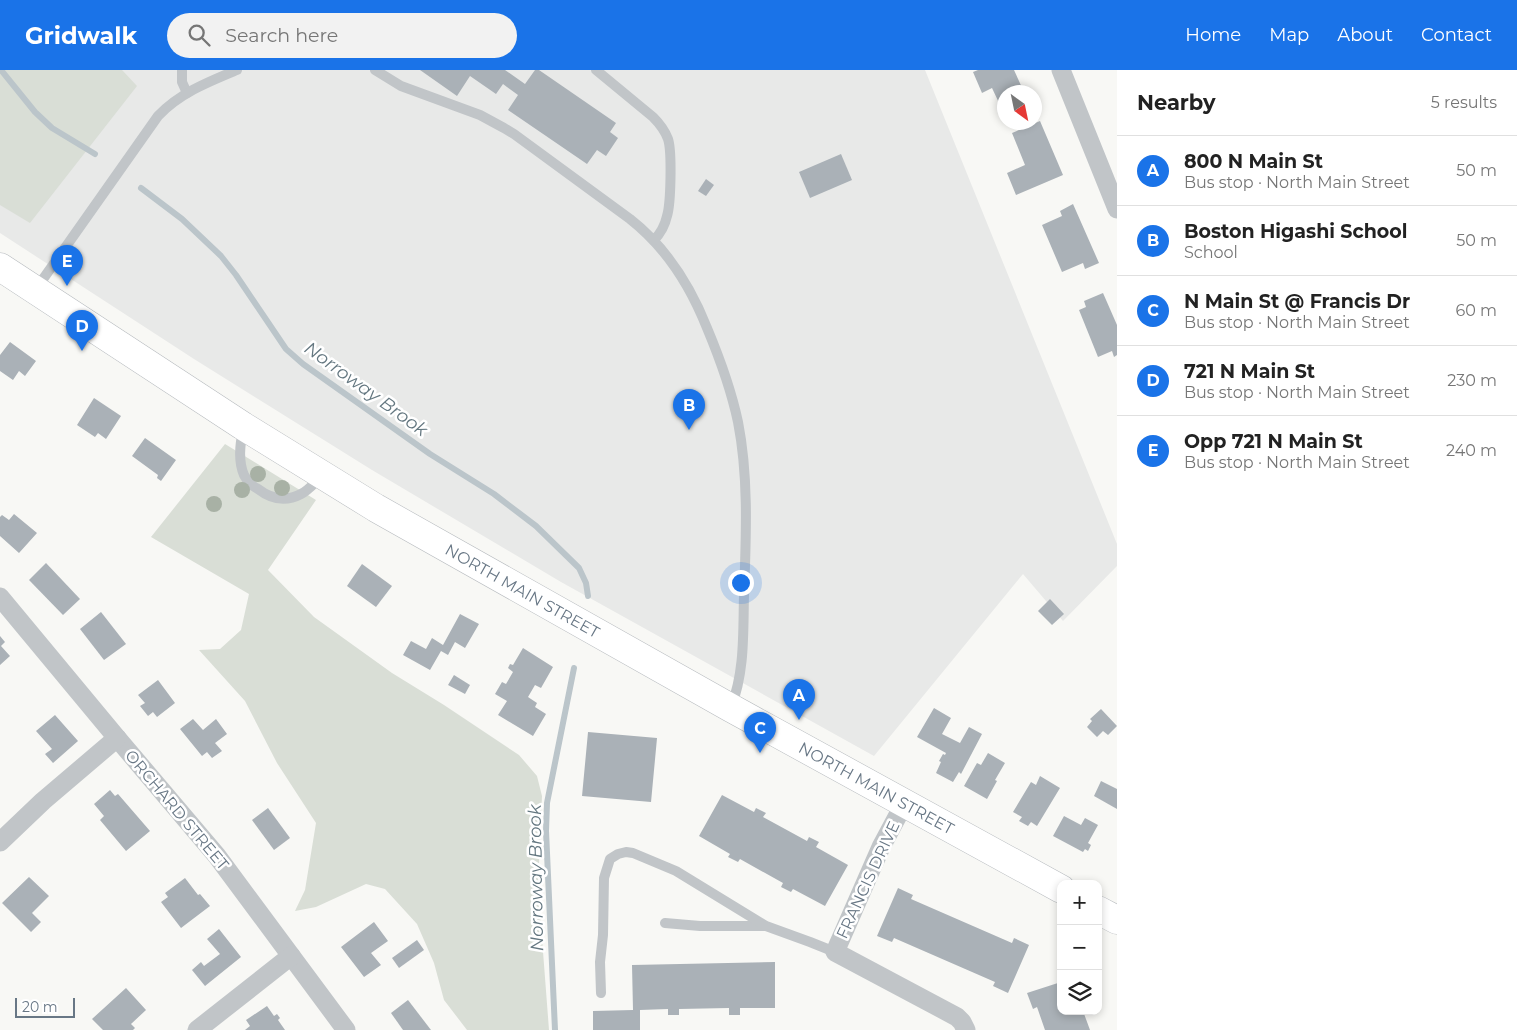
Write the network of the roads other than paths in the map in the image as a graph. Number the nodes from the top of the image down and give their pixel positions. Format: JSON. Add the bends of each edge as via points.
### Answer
{"nodes":[{"id":1,"x":182,"y":70,"type":"edge"},
{"id":2,"x":237,"y":70,"type":"edge"},
{"id":3,"x":375,"y":70,"type":"edge"},
{"id":4,"x":596,"y":70,"type":"edge"},
{"id":5,"x":1061,"y":70,"type":"edge"},
{"id":6,"x":187,"y":93,"type":"junction"},
{"id":7,"x":1117,"y":209,"type":"edge"},
{"id":8,"x":654,"y":240,"type":"junction"},
{"id":9,"x":0,"y":267,"type":"edge"},
{"id":10,"x":36,"y":290,"type":"junction"},
{"id":11,"x":243,"y":426,"type":"junction"},
{"id":12,"x":322,"y":476,"type":"junction"},
{"id":13,"x":0,"y":597,"type":"edge"},
{"id":14,"x":731,"y":708,"type":"junction"},
{"id":15,"x":117,"y":738,"type":"junction"},
{"id":16,"x":904,"y":804,"type":"junction"},
{"id":17,"x":0,"y":842,"type":"edge"},
{"id":18,"x":1057,"y":888,"type":"edge"},
{"id":19,"x":1102,"y":912,"type":"edge"},
{"id":20,"x":1117,"y":920,"type":"edge"},
{"id":21,"x":665,"y":923,"type":"dead end"},
{"id":22,"x":766,"y":926,"type":"junction"},
{"id":23,"x":835,"y":952,"type":"junction"},
{"id":24,"x":291,"y":956,"type":"junction"},
{"id":25,"x":601,"y":993,"type":"dead end"},
{"id":26,"x":197,"y":1030,"type":"edge"},
{"id":27,"x":346,"y":1030,"type":"edge"},
{"id":28,"x":966,"y":1030,"type":"edge"}],
"edges":[{"from":1,"to":6,"type":"lane","via":[[182,82]]},
{"from":2,"to":6,"type":"lane"},
{"from":3,"to":8,"type":"lane","via":[[401,86],[480,115],[514,134]]},
{"from":4,"to":8,"type":"lane","via":[[653,117],[668,139],[671,157],[668,212]]},
{"from":5,"to":7,"type":"street"},
{"from":6,"to":10,"type":"lane","via":[[154,121]]},
{"from":8,"to":14,"type":"lane","via":[[683,280],[704,321],[726,378],[740,435],[746,543],[741,668]]},
{"from":9,"to":10,"type":"main road","name":"NORTH MAIN STREET"},
{"from":10,"to":11,"type":"main road","name":"NORTH MAIN STREET"},
{"from":11,"to":12,"type":"main road","name":"NORTH MAIN STREET"},
{"from":11,"to":12,"type":"lane","via":[[239,452],[243,471],[248,482],[263,493],[278,499],[291,498],[306,491]]},
{"from":12,"to":14,"type":"main road","name":"NORTH MAIN STREET"},
{"from":13,"to":15,"type":"street","name":"ORCHARD STREET"},
{"from":14,"to":16,"type":"main road","name":"NORTH MAIN STREET"},
{"from":15,"to":17,"type":"street"},
{"from":15,"to":24,"type":"street","name":"ORCHARD STREET","via":[[217,856]]},
{"from":16,"to":18,"type":"main road","name":"NORTH MAIN STREET"},
{"from":16,"to":23,"type":"street","name":"FRANCIS DRIVE","via":[[881,847]]},
{"from":19,"to":20,"type":"main road"},
{"from":21,"to":22,"type":"lane"},
{"from":22,"to":23,"type":"lane"},
{"from":22,"to":25,"type":"lane","via":[[676,871],[632,853],[618,854],[610,859],[604,878]]},
{"from":23,"to":28,"type":"street","name":"FRANCIS DRIVE","via":[[957,1017]]},
{"from":24,"to":26,"type":"street"},
{"from":24,"to":27,"type":"street","name":"ORCHARD STREET"}]}
